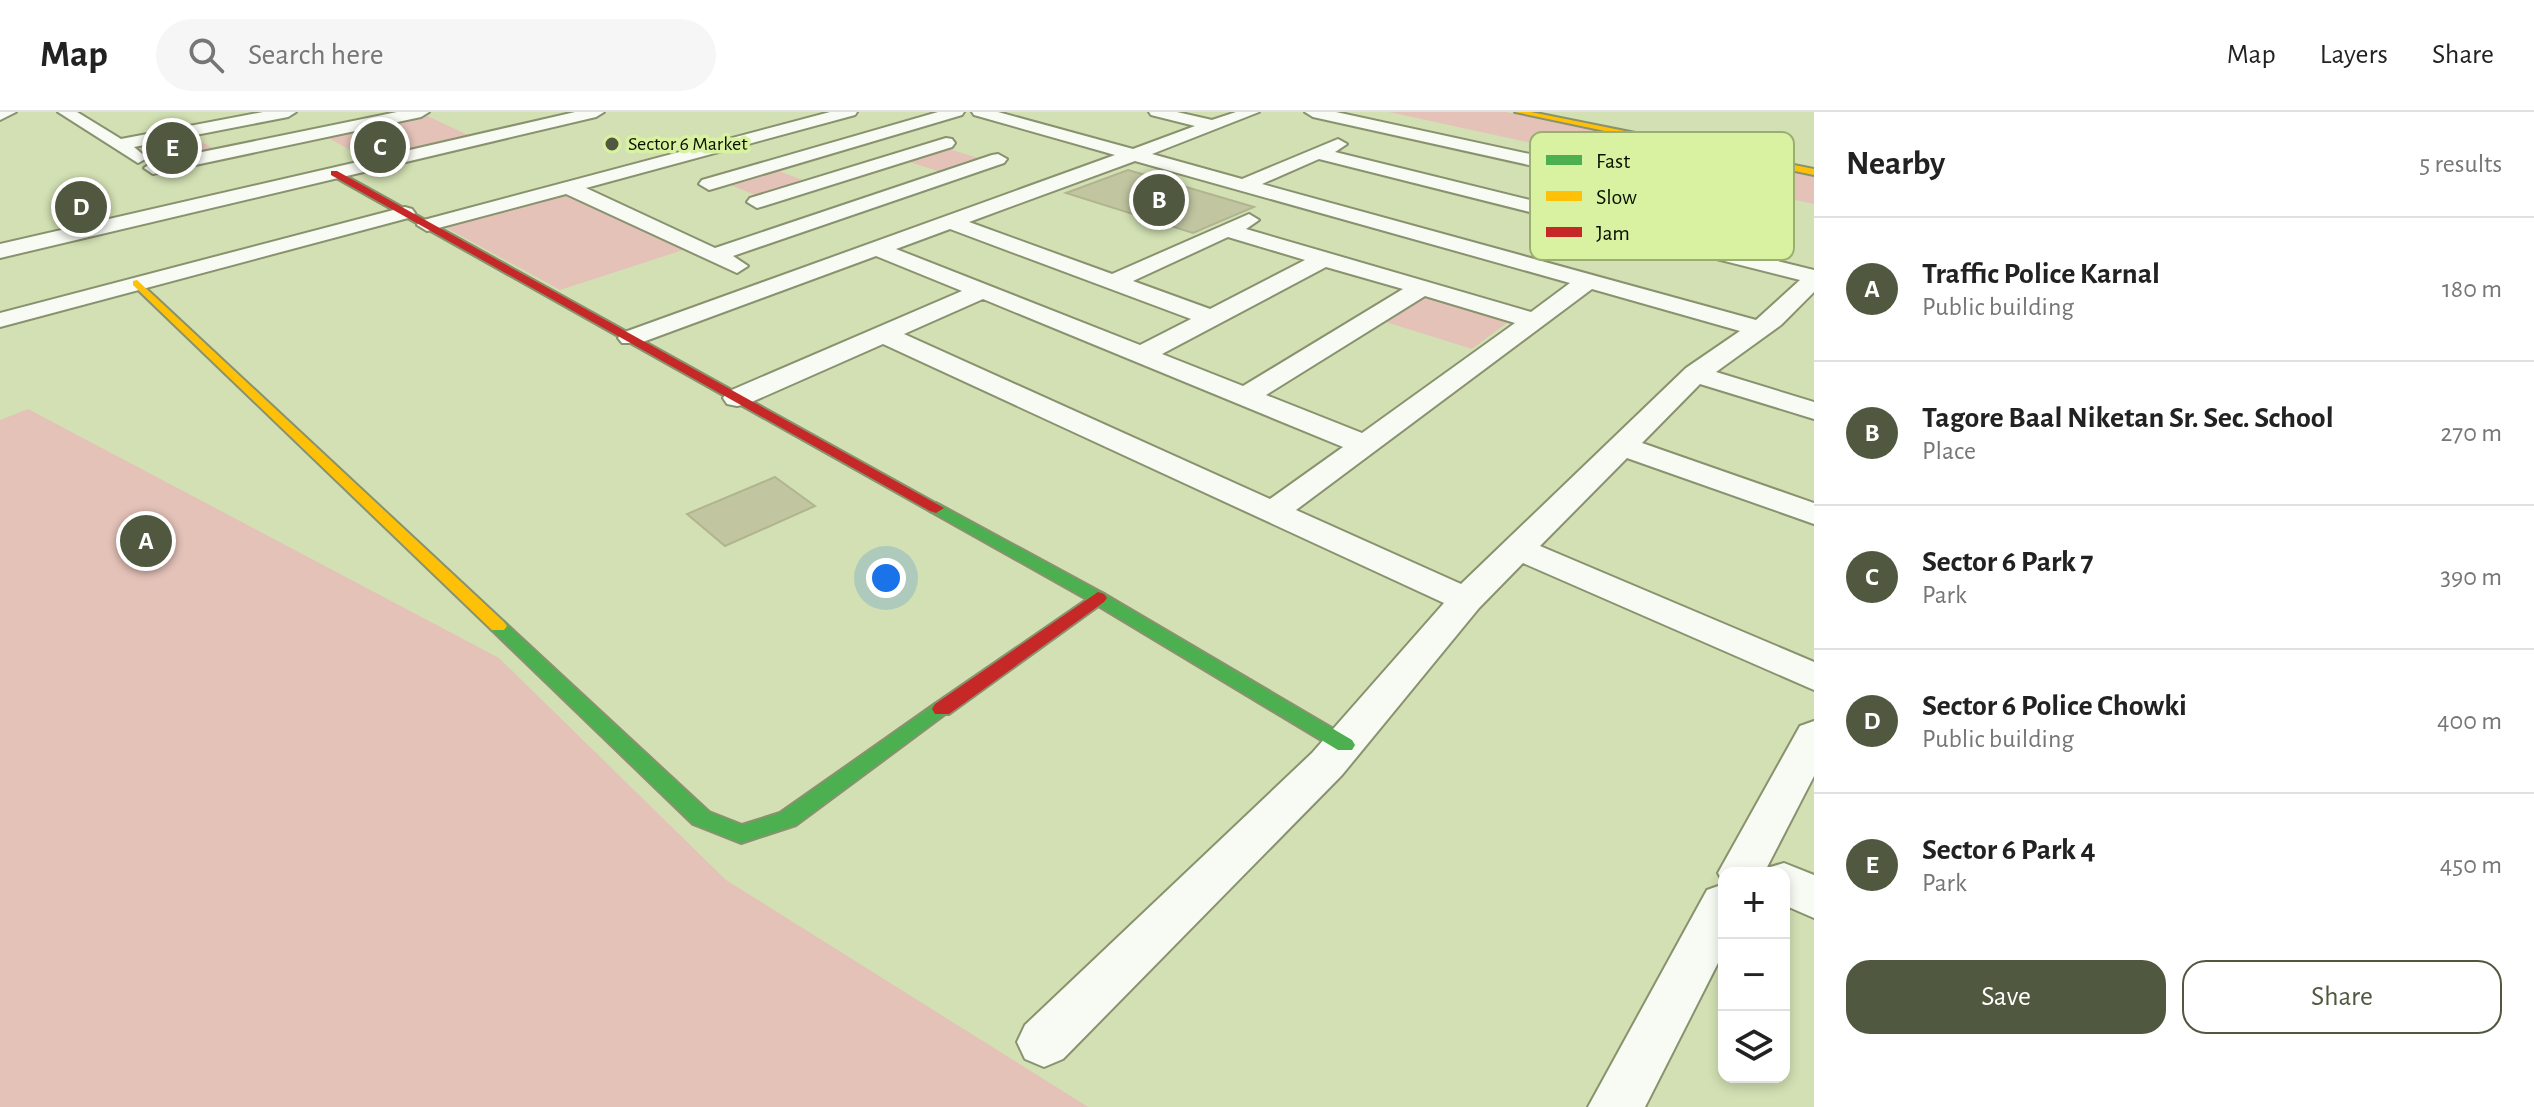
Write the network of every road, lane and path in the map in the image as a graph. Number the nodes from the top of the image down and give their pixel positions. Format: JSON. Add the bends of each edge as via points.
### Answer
{"nodes":[{"id":1,"x":8,"y":112,"type":"edge"},
{"id":2,"x":66,"y":112,"type":"edge"},
{"id":3,"x":214,"y":112,"type":"edge"},
{"id":4,"x":288,"y":112,"type":"edge"},
{"id":5,"x":421,"y":112,"type":"edge"},
{"id":6,"x":596,"y":112,"type":"edge"},
{"id":7,"x":621,"y":112,"type":"edge"},
{"id":8,"x":849,"y":112,"type":"edge"},
{"id":9,"x":956,"y":112,"type":"edge"},
{"id":10,"x":980,"y":112,"type":"edge"},
{"id":11,"x":1157,"y":112,"type":"edge"},
{"id":12,"x":1251,"y":112,"type":"edge"},
{"id":13,"x":1313,"y":112,"type":"edge"},
{"id":14,"x":1519,"y":112,"type":"edge"},
{"id":15,"x":1556,"y":112,"type":"edge"},
{"id":16,"x":0,"y":115,"type":"edge"},
{"id":17,"x":1214,"y":126,"type":"junction"},
{"id":18,"x":1377,"y":126,"type":"junction"},
{"id":19,"x":898,"y":129,"type":"junction"},
{"id":20,"x":1617,"y":132,"type":"edge"},
{"id":21,"x":1655,"y":132,"type":"edge"},
{"id":22,"x":101,"y":133,"type":"junction"},
{"id":23,"x":119,"y":145,"type":"junction"},
{"id":24,"x":959,"y":147,"type":"junction"},
{"id":25,"x":1318,"y":153,"type":"junction"},
{"id":26,"x":1134,"y":155,"type":"junction"},
{"id":27,"x":1530,"y":160,"type":"edge"},
{"id":28,"x":1794,"y":160,"type":"edge"},
{"id":29,"x":657,"y":163,"type":"junction"},
{"id":30,"x":1814,"y":164,"type":"edge"},
{"id":31,"x":153,"y":168,"type":"junction"},
{"id":32,"x":1794,"y":168,"type":"edge"},
{"id":33,"x":1039,"y":172,"type":"dead end"},
{"id":34,"x":1814,"y":172,"type":"edge"},
{"id":35,"x":338,"y":175,"type":"junction"},
{"id":36,"x":696,"y":179,"type":"junction"},
{"id":37,"x":1067,"y":180,"type":"junction"},
{"id":38,"x":1244,"y":185,"type":"junction"},
{"id":39,"x":568,"y":187,"type":"junction"},
{"id":40,"x":1295,"y":199,"type":"junction"},
{"id":41,"x":757,"y":202,"type":"junction"},
{"id":42,"x":203,"y":203,"type":"junction"},
{"id":43,"x":1530,"y":206,"type":"edge"},
{"id":44,"x":405,"y":213,"type":"junction"},
{"id":45,"x":951,"y":222,"type":"junction"},
{"id":46,"x":810,"y":223,"type":"junction"},
{"id":47,"x":427,"y":225,"type":"junction"},
{"id":48,"x":0,"y":228,"type":"edge"},
{"id":49,"x":1226,"y":230,"type":"junction"},
{"id":50,"x":63,"y":236,"type":"junction"},
{"id":51,"x":878,"y":249,"type":"junction"},
{"id":52,"x":0,"y":251,"type":"edge"},
{"id":53,"x":715,"y":255,"type":"junction"},
{"id":54,"x":1324,"y":259,"type":"junction"},
{"id":55,"x":1744,"y":260,"type":"edge"},
{"id":56,"x":1814,"y":278,"type":"edge"},
{"id":57,"x":1590,"y":280,"type":"junction"},
{"id":58,"x":1112,"y":282,"type":"junction"},
{"id":59,"x":137,"y":283,"type":"junction"},
{"id":60,"x":779,"y":285,"type":"junction"},
{"id":61,"x":1422,"y":288,"type":"junction"},
{"id":62,"x":982,"y":291,"type":"junction"},
{"id":63,"x":1211,"y":318,"type":"junction"},
{"id":64,"x":0,"y":320,"type":"edge"},
{"id":65,"x":1535,"y":321,"type":"junction"},
{"id":66,"x":1760,"y":329,"type":"junction"},
{"id":67,"x":882,"y":334,"type":"junction"},
{"id":68,"x":631,"y":338,"type":"junction"},
{"id":69,"x":1141,"y":355,"type":"junction"},
{"id":70,"x":1695,"y":374,"type":"junction"},
{"id":71,"x":1244,"y":397,"type":"junction"},
{"id":72,"x":737,"y":398,"type":"junction"},
{"id":73,"x":1814,"y":411,"type":"edge"},
{"id":74,"x":1365,"y":445,"type":"junction"},
{"id":75,"x":1622,"y":446,"type":"junction"},
{"id":76,"x":1274,"y":511,"type":"junction"},
{"id":77,"x":1814,"y":514,"type":"edge"},
{"id":78,"x":1519,"y":549,"type":"junction"},
{"id":79,"x":1098,"y":598,"type":"junction"},
{"id":80,"x":1466,"y":600,"type":"junction"},
{"id":81,"x":1814,"y":677,"type":"edge"},
{"id":82,"x":1814,"y":736,"type":"edge"},
{"id":83,"x":1345,"y":745,"type":"junction"},
{"id":84,"x":1757,"y":867,"type":"edge"},
{"id":85,"x":1790,"y":891,"type":"edge"},
{"id":86,"x":1814,"y":898,"type":"edge"},
{"id":87,"x":1718,"y":936,"type":"edge"},
{"id":88,"x":1044,"y":1042,"type":"dead end"},
{"id":89,"x":1616,"y":1107,"type":"edge"}],
"edges":[{"from":1,"to":16,"type":"street"},
{"from":2,"to":22,"type":"street"},
{"from":3,"to":22,"type":"street"},
{"from":4,"to":23,"type":"street"},
{"from":5,"to":31,"type":"street"},
{"from":6,"to":35,"type":"street"},
{"from":7,"to":35,"type":"street"},
{"from":8,"to":29,"type":"street"},
{"from":9,"to":19,"type":"street"},
{"from":10,"to":26,"type":"street"},
{"from":11,"to":17,"type":"street"},
{"from":12,"to":17,"type":"street"},
{"from":13,"to":18,"type":"street"},
{"from":14,"to":20,"type":"street"},
{"from":15,"to":21,"type":"street"},
{"from":17,"to":26,"type":"street"},
{"from":18,"to":25,"type":"street"},
{"from":18,"to":27,"type":"street"},
{"from":19,"to":24,"type":"street"},
{"from":19,"to":36,"type":"street"},
{"from":22,"to":23,"type":"street"},
{"from":23,"to":31,"type":"street"},
{"from":24,"to":41,"type":"street"},
{"from":24,"to":46,"type":"street","via":[[1005,161]]},
{"from":25,"to":38,"type":"street"},
{"from":25,"to":43,"type":"street"},
{"from":26,"to":37,"type":"street"},
{"from":26,"to":38,"type":"street"},
{"from":28,"to":30,"type":"street"},
{"from":29,"to":36,"type":"street"},
{"from":29,"to":39,"type":"street"},
{"from":31,"to":42,"type":"street"},
{"from":32,"to":34,"type":"street"},
{"from":33,"to":37,"type":"street"},
{"from":35,"to":42,"type":"street"},
{"from":35,"to":44,"type":"street"},
{"from":36,"to":41,"type":"street"},
{"from":37,"to":45,"type":"street"},
{"from":38,"to":40,"type":"street"},
{"from":39,"to":47,"type":"street"},
{"from":39,"to":53,"type":"street"},
{"from":40,"to":49,"type":"street"},
{"from":40,"to":57,"type":"street"},
{"from":41,"to":46,"type":"street"},
{"from":42,"to":50,"type":"street"},
{"from":44,"to":47,"type":"street"},
{"from":44,"to":59,"type":"street"},
{"from":45,"to":51,"type":"street"},
{"from":45,"to":58,"type":"street"},
{"from":46,"to":53,"type":"street"},
{"from":47,"to":68,"type":"street"},
{"from":48,"to":50,"type":"street"},
{"from":49,"to":54,"type":"street"},
{"from":49,"to":58,"type":"street"},
{"from":50,"to":52,"type":"street"},
{"from":51,"to":60,"type":"street"},
{"from":51,"to":62,"type":"street"},
{"from":53,"to":60,"type":"street"},
{"from":54,"to":61,"type":"street"},
{"from":54,"to":63,"type":"street"},
{"from":55,"to":56,"type":"street"},
{"from":56,"to":66,"type":"street"},
{"from":57,"to":65,"type":"street"},
{"from":57,"to":66,"type":"street"},
{"from":58,"to":63,"type":"street"},
{"from":59,"to":64,"type":"street"},
{"from":59,"to":79,"type":"street","via":[[701,818],[741,834],[788,819]]},
{"from":60,"to":68,"type":"street"},
{"from":61,"to":65,"type":"street"},
{"from":61,"to":71,"type":"street"},
{"from":62,"to":67,"type":"street"},
{"from":62,"to":69,"type":"street"},
{"from":63,"to":69,"type":"street"},
{"from":65,"to":74,"type":"street"},
{"from":66,"to":70,"type":"street"},
{"from":67,"to":72,"type":"street"},
{"from":67,"to":76,"type":"street"},
{"from":68,"to":72,"type":"street"},
{"from":69,"to":71,"type":"street"},
{"from":70,"to":73,"type":"street"},
{"from":70,"to":75,"type":"street"},
{"from":71,"to":74,"type":"street"},
{"from":72,"to":79,"type":"street"},
{"from":74,"to":76,"type":"street"},
{"from":75,"to":77,"type":"street"},
{"from":75,"to":78,"type":"street"},
{"from":76,"to":80,"type":"street"},
{"from":78,"to":80,"type":"street"},
{"from":78,"to":81,"type":"street"},
{"from":79,"to":83,"type":"street"},
{"from":80,"to":83,"type":"street"},
{"from":82,"to":84,"type":"street"},
{"from":83,"to":88,"type":"street"},
{"from":85,"to":86,"type":"street"},
{"from":87,"to":89,"type":"street"}]}
